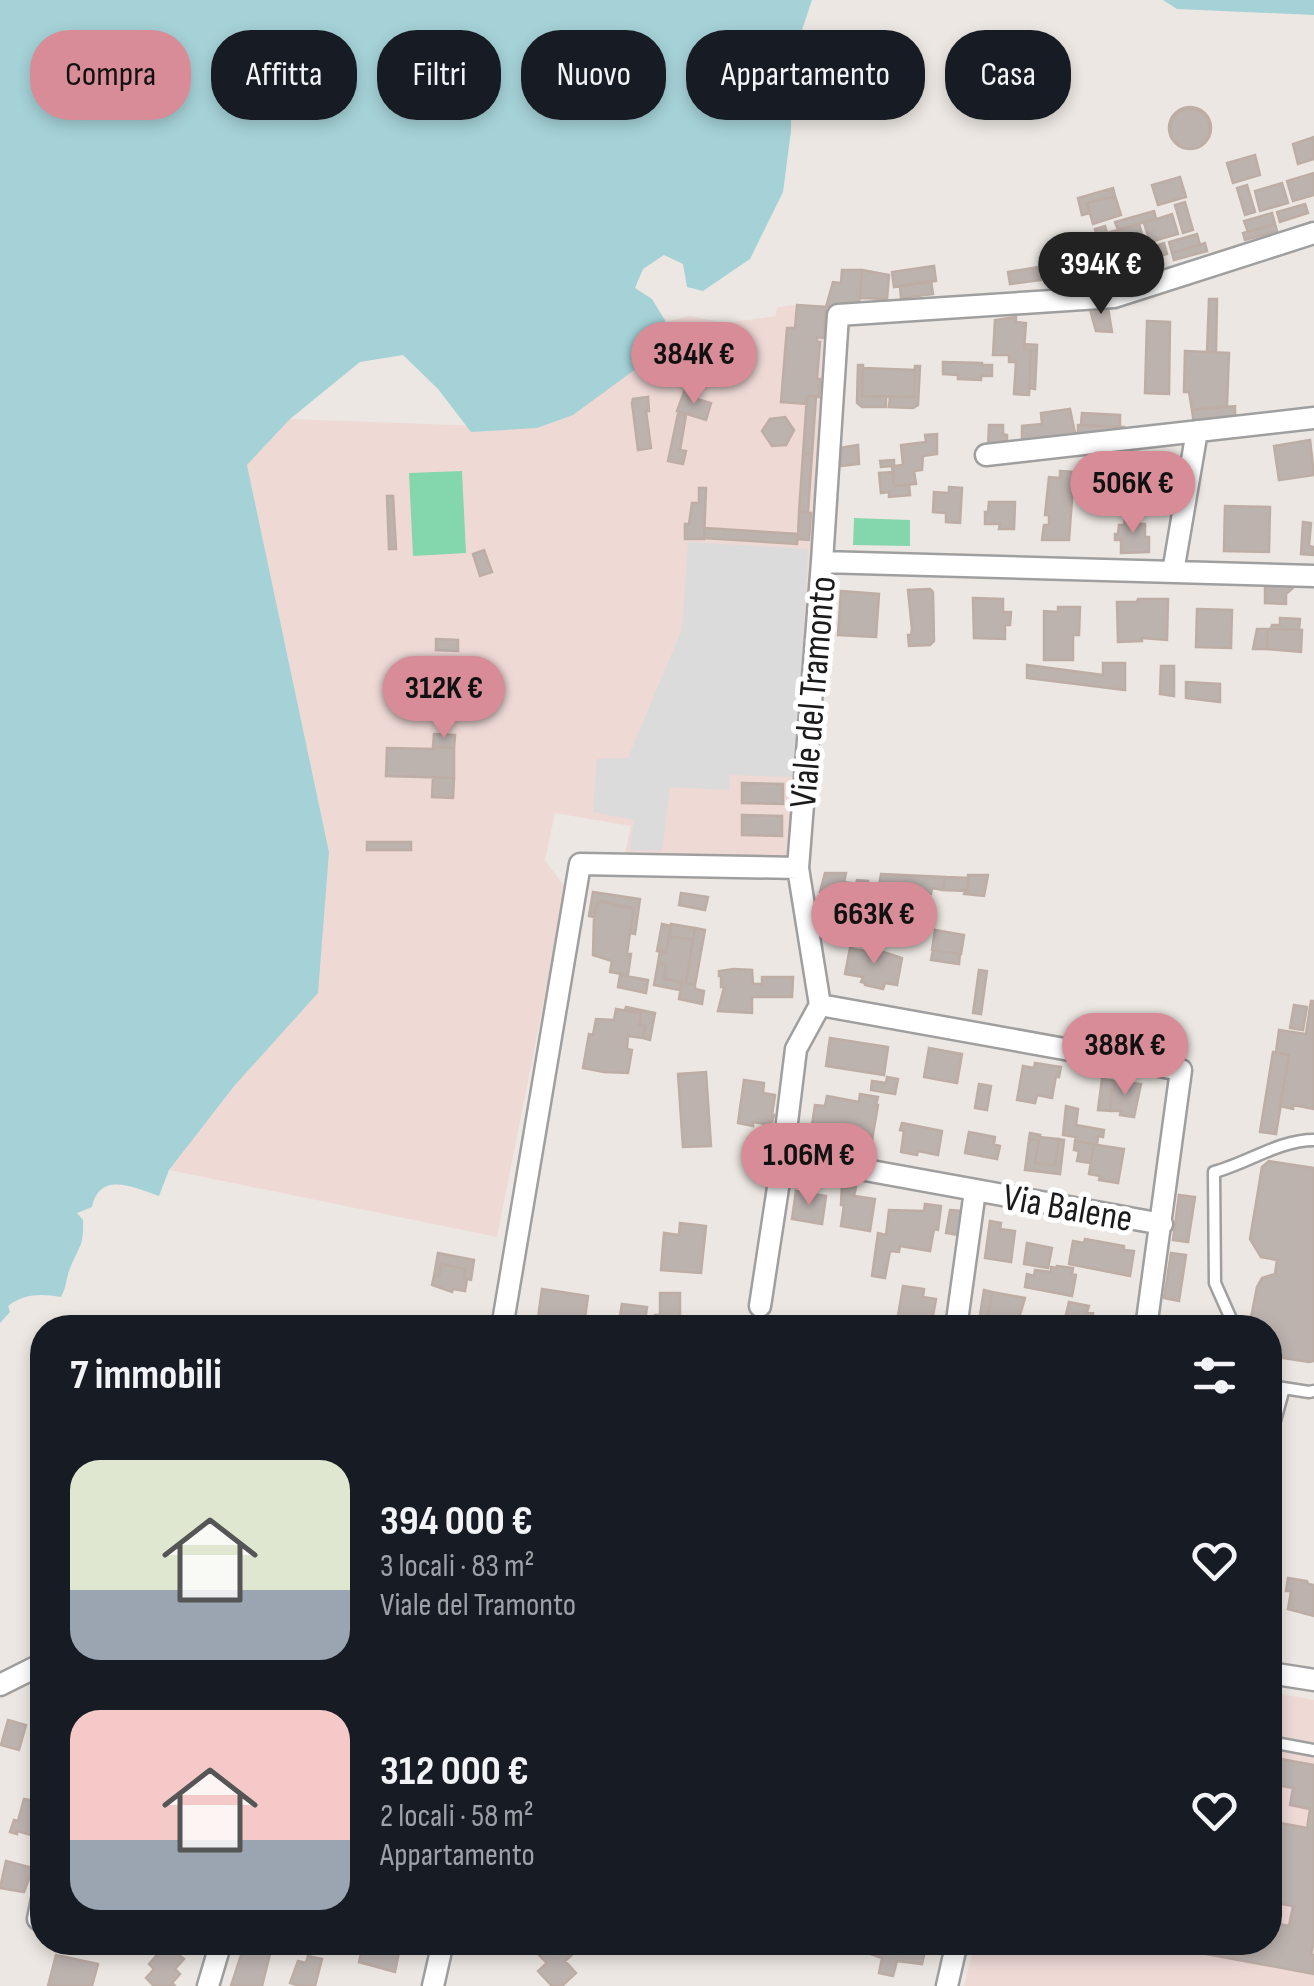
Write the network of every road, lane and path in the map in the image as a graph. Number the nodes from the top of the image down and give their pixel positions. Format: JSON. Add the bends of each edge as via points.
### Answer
{"nodes":[{"id":1,"x":1314,"y":233,"type":"edge"},
{"id":2,"x":1314,"y":418,"type":"edge"},
{"id":3,"x":1198,"y":431,"type":"junction"},
{"id":4,"x":986,"y":455,"type":"dead end"},
{"id":5,"x":822,"y":562,"type":"junction"},
{"id":6,"x":1173,"y":572,"type":"junction"},
{"id":7,"x":1314,"y":576,"type":"edge"},
{"id":8,"x":798,"y":868,"type":"junction"},
{"id":9,"x":820,"y":1005,"type":"junction"},
{"id":10,"x":1314,"y":1140,"type":"edge"},
{"id":11,"x":784,"y":1155,"type":"junction"},
{"id":12,"x":975,"y":1191,"type":"junction"},
{"id":13,"x":1162,"y":1224,"type":"junction"},
{"id":14,"x":760,"y":1306,"type":"dead end"},
{"id":15,"x":504,"y":1315,"type":"edge"},
{"id":16,"x":958,"y":1315,"type":"edge"},
{"id":17,"x":1148,"y":1315,"type":"edge"},
{"id":18,"x":1229,"y":1315,"type":"edge"},
{"id":19,"x":1284,"y":1388,"type":"joint"},
{"id":20,"x":1314,"y":1391,"type":"edge"},
{"id":21,"x":1282,"y":1395,"type":"edge"},
{"id":22,"x":30,"y":1670,"type":"edge"},
{"id":23,"x":1282,"y":1675,"type":"edge"},
{"id":24,"x":1314,"y":1680,"type":"edge"},
{"id":25,"x":0,"y":1686,"type":"edge"},
{"id":26,"x":1282,"y":1744,"type":"edge"},
{"id":27,"x":1314,"y":1750,"type":"edge"},
{"id":28,"x":218,"y":1955,"type":"edge"},
{"id":29,"x":440,"y":1955,"type":"edge"},
{"id":30,"x":954,"y":1955,"type":"edge"},
{"id":31,"x":208,"y":1986,"type":"edge"},
{"id":32,"x":433,"y":1986,"type":"edge"},
{"id":33,"x":947,"y":1986,"type":"edge"}],
"edges":[{"from":1,"to":5,"type":"street","name":"Viale del Tramonto","via":[[1114,296],[838,315]]},
{"from":2,"to":3,"type":"street"},
{"from":3,"to":4,"type":"street"},
{"from":3,"to":6,"type":"street"},
{"from":5,"to":6,"type":"street"},
{"from":5,"to":8,"type":"street","name":"Viale del Tramonto"},
{"from":6,"to":7,"type":"street"},
{"from":8,"to":9,"type":"street","name":"Viale del Tramonto"},
{"from":8,"to":15,"type":"street","via":[[580,864]]},
{"from":9,"to":11,"type":"street","via":[[796,1048]]},
{"from":9,"to":13,"type":"street","name":"Via Balene","via":[[1182,1070]]},
{"from":10,"to":18,"type":"lane","via":[[1295,1140],[1214,1172],[1215,1283]]},
{"from":11,"to":12,"type":"street","name":"Via Balene"},
{"from":11,"to":14,"type":"street"},
{"from":12,"to":13,"type":"street","name":"Via Balene"},
{"from":12,"to":16,"type":"street","name":"Via Balene"},
{"from":13,"to":17,"type":"street","name":"Via Balene"},
{"from":19,"to":20,"type":"lane"},
{"from":19,"to":21,"type":"lane"},
{"from":22,"to":25,"type":"street"},
{"from":23,"to":24,"type":"street"},
{"from":26,"to":27,"type":"lane"},
{"from":28,"to":31,"type":"street"},
{"from":29,"to":32,"type":"street"},
{"from":30,"to":33,"type":"street"}]}
